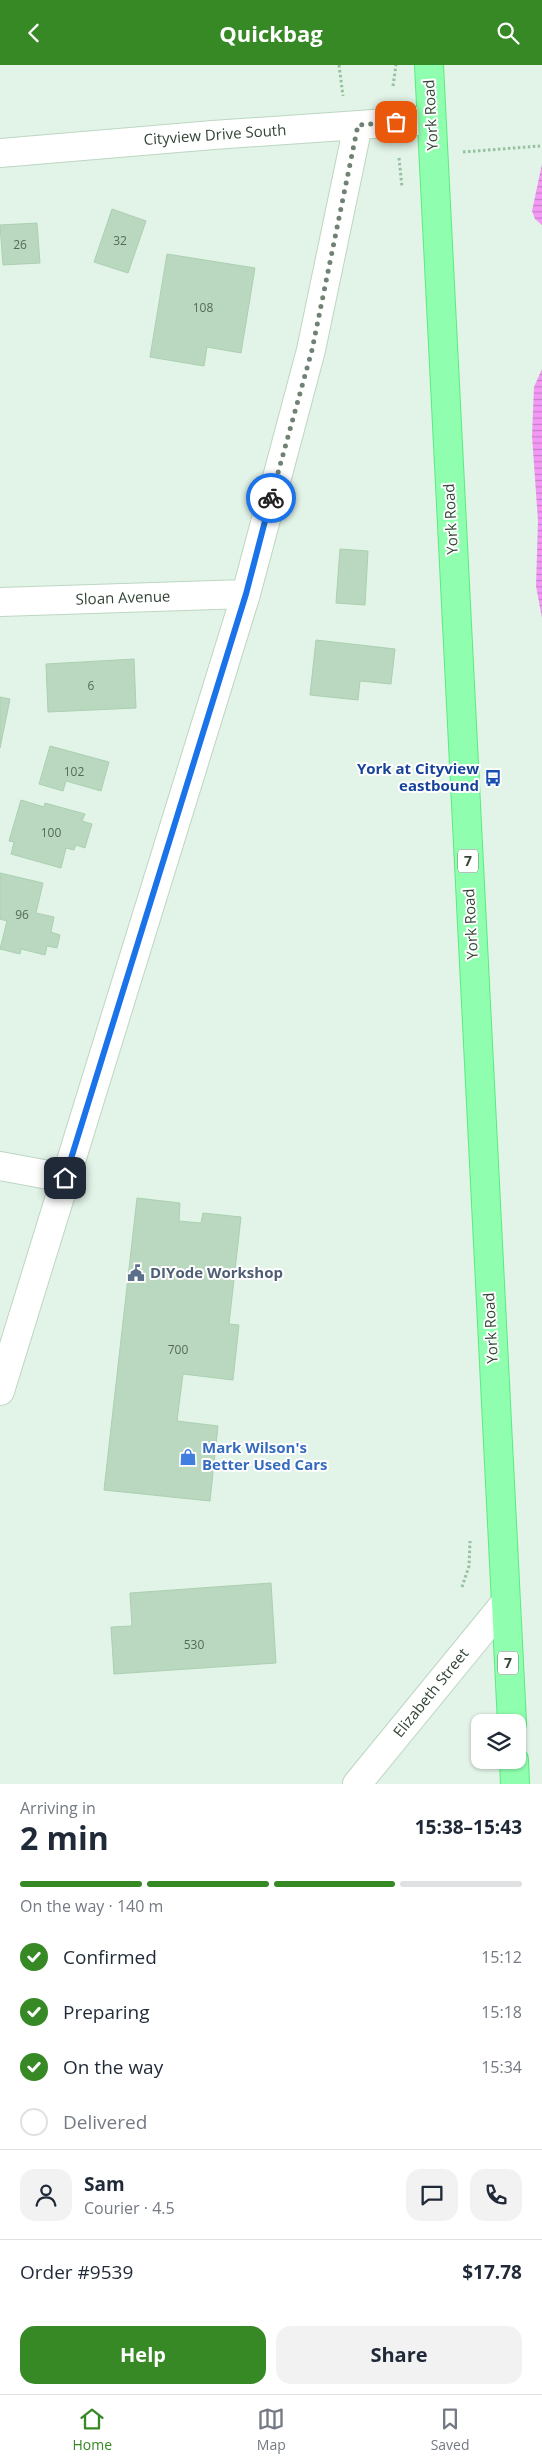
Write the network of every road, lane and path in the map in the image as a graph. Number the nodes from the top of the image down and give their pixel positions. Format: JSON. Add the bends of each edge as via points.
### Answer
{"nodes":[{"id":1,"x":396,"y":65,"type":"edge"},
{"id":2,"x":429,"y":65,"type":"edge"},
{"id":3,"x":393,"y":86,"type":"dead end"},
{"id":4,"x":431,"y":120,"type":"junction"},
{"id":5,"x":358,"y":125,"type":"junction"},
{"id":6,"x":540,"y":146,"type":"dead end"},
{"id":7,"x":0,"y":153,"type":"edge"},
{"id":8,"x":433,"y":154,"type":"junction"},
{"id":9,"x":246,"y":594,"type":"junction"},
{"id":10,"x":0,"y":602,"type":"edge"},
{"id":11,"x":0,"y":1166,"type":"edge"},
{"id":12,"x":65,"y":1178,"type":"junction"},
{"id":13,"x":0,"y":1391,"type":"edge"},
{"id":14,"x":505,"y":1603,"type":"junction"},
{"id":15,"x":511,"y":1714,"type":"edge"},
{"id":16,"x":514,"y":1769,"type":"edge"},
{"id":17,"x":357,"y":1784,"type":"edge"},
{"id":18,"x":515,"y":1784,"type":"edge"}],
"edges":[{"from":1,"to":3,"type":"path"},
{"from":2,"to":4,"type":"main road","name":"York Road","number":"7"},
{"from":4,"to":5,"type":"street","name":"Cityview Drive South"},
{"from":4,"to":8,"type":"main road","name":"York Road","number":"7"},
{"from":5,"to":7,"type":"street","name":"Cityview Drive South"},
{"from":5,"to":9,"type":"street","via":[[312,350]]},
{"from":6,"to":8,"type":"path"},
{"from":8,"to":14,"type":"main road","name":"York Road","number":"7"},
{"from":9,"to":10,"type":"street","name":"Sloan Avenue"},
{"from":9,"to":12,"type":"street"},
{"from":11,"to":12,"type":"street"},
{"from":12,"to":13,"type":"street"},
{"from":14,"to":15,"type":"main road","name":"York Road","number":"7"},
{"from":14,"to":17,"type":"street","name":"Elizabeth Street"},
{"from":16,"to":18,"type":"main road"}]}
